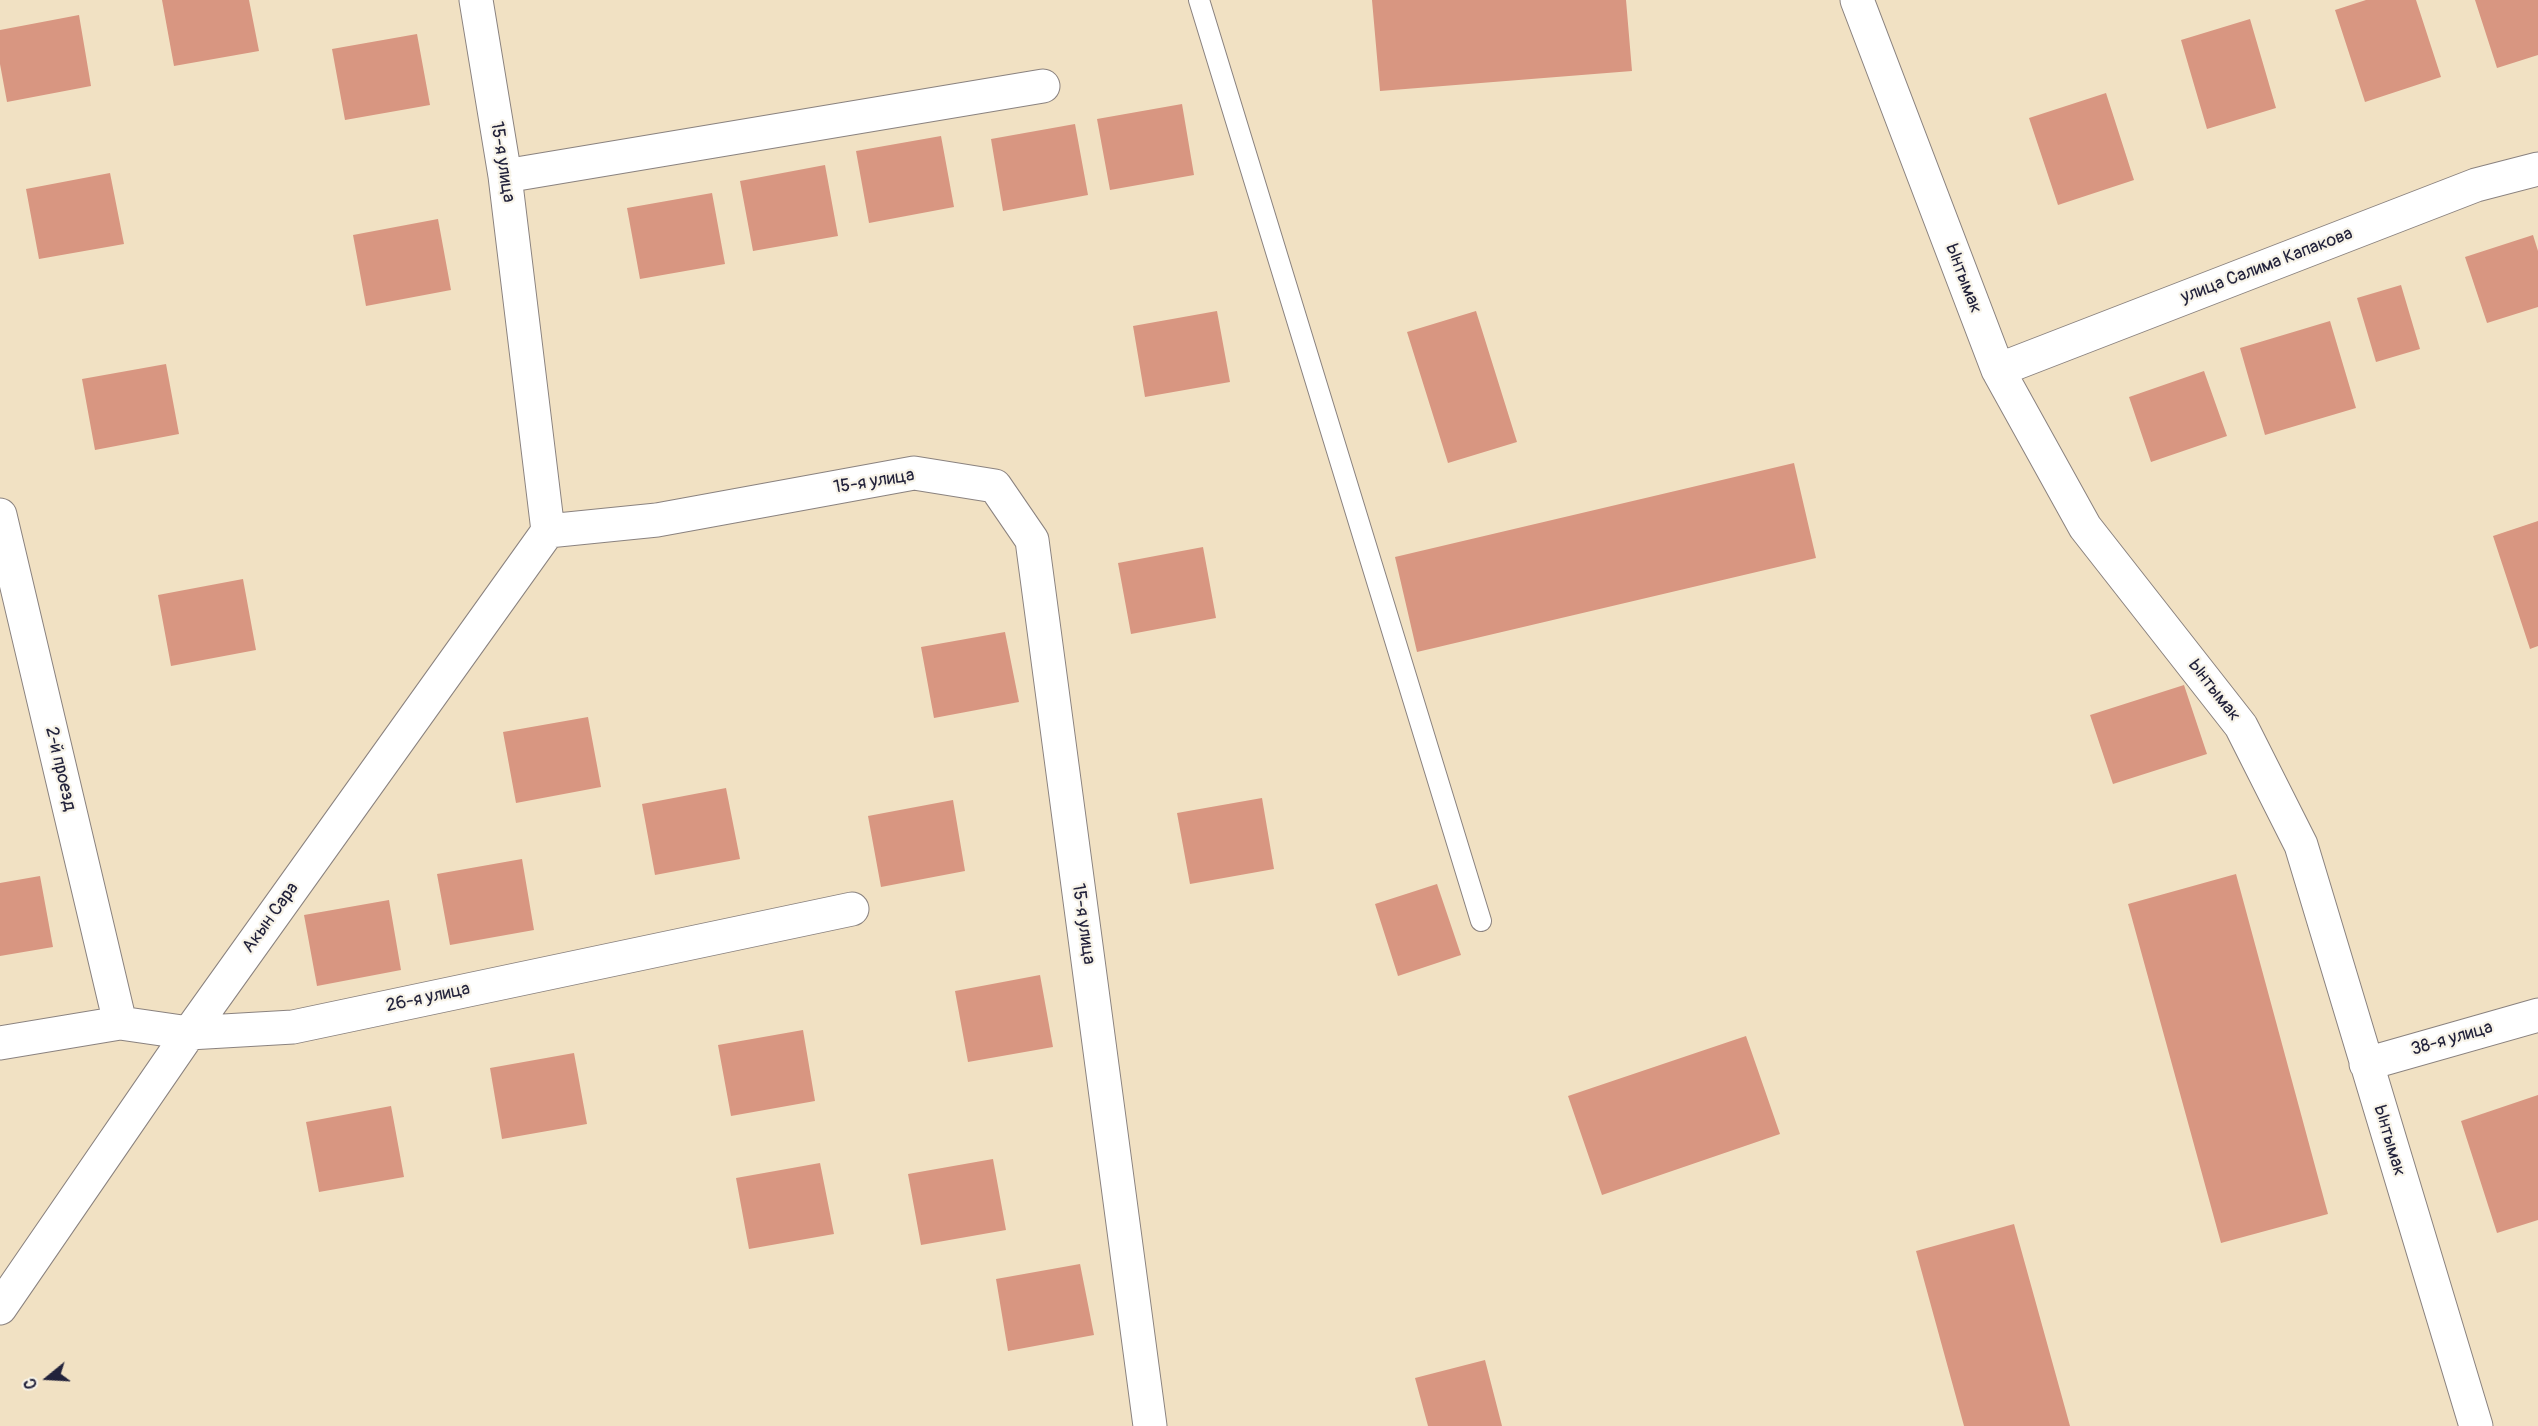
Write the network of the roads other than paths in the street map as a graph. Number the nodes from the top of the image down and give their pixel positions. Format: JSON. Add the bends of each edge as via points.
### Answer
{"nodes":[{"id":1,"x":476,"y":0,"type":"edge"},
{"id":2,"x":1199,"y":0,"type":"edge"},
{"id":3,"x":1857,"y":0,"type":"edge"},
{"id":4,"x":1043,"y":86,"type":"dead end"},
{"id":5,"x":2538,"y":169,"type":"edge"},
{"id":6,"x":505,"y":176,"type":"junction"},
{"id":7,"x":1998,"y":370,"type":"junction"},
{"id":8,"x":548,"y":531,"type":"junction"},
{"id":9,"x":2,"y":535,"type":"edge"},
{"id":10,"x":852,"y":909,"type":"dead end"},
{"id":11,"x":1481,"y":921,"type":"dead end"},
{"id":12,"x":2538,"y":1015,"type":"edge"},
{"id":13,"x":120,"y":1023,"type":"junction"},
{"id":14,"x":189,"y":1033,"type":"junction"},
{"id":15,"x":0,"y":1043,"type":"edge"},
{"id":16,"x":2366,"y":1064,"type":"junction"},
{"id":17,"x":0,"y":1308,"type":"edge"},
{"id":18,"x":1150,"y":1426,"type":"edge"},
{"id":19,"x":2476,"y":1426,"type":"edge"}],
"edges":[{"from":1,"to":6,"type":"street","name":"15-я улица"},
{"from":2,"to":11,"type":"lane"},
{"from":3,"to":7,"type":"street","name":"Ынтымак"},
{"from":4,"to":6,"type":"street"},
{"from":5,"to":7,"type":"street","name":"улица Салима Капакова","via":[[2476,185]]},
{"from":6,"to":8,"type":"street","name":"15-я улица"},
{"from":7,"to":16,"type":"street","name":"Ынтымак","via":[[2085,527],[2241,726],[2301,845]]},
{"from":8,"to":14,"type":"street","name":"Акын Сара"},
{"from":8,"to":18,"type":"street","name":"15-я улица","via":[[657,520],[914,473],[995,486],[1032,540]]},
{"from":9,"to":13,"type":"street","name":"2-й проезд"},
{"from":10,"to":14,"type":"street","name":"26-я улица","via":[[293,1027]]},
{"from":12,"to":16,"type":"street","name":"38-я улица"},
{"from":13,"to":14,"type":"street","name":"26-я улица"},
{"from":13,"to":15,"type":"street","name":"26-я улица"},
{"from":14,"to":17,"type":"street","name":"Акын Сара"},
{"from":16,"to":19,"type":"street","name":"Ынтымак"}]}
